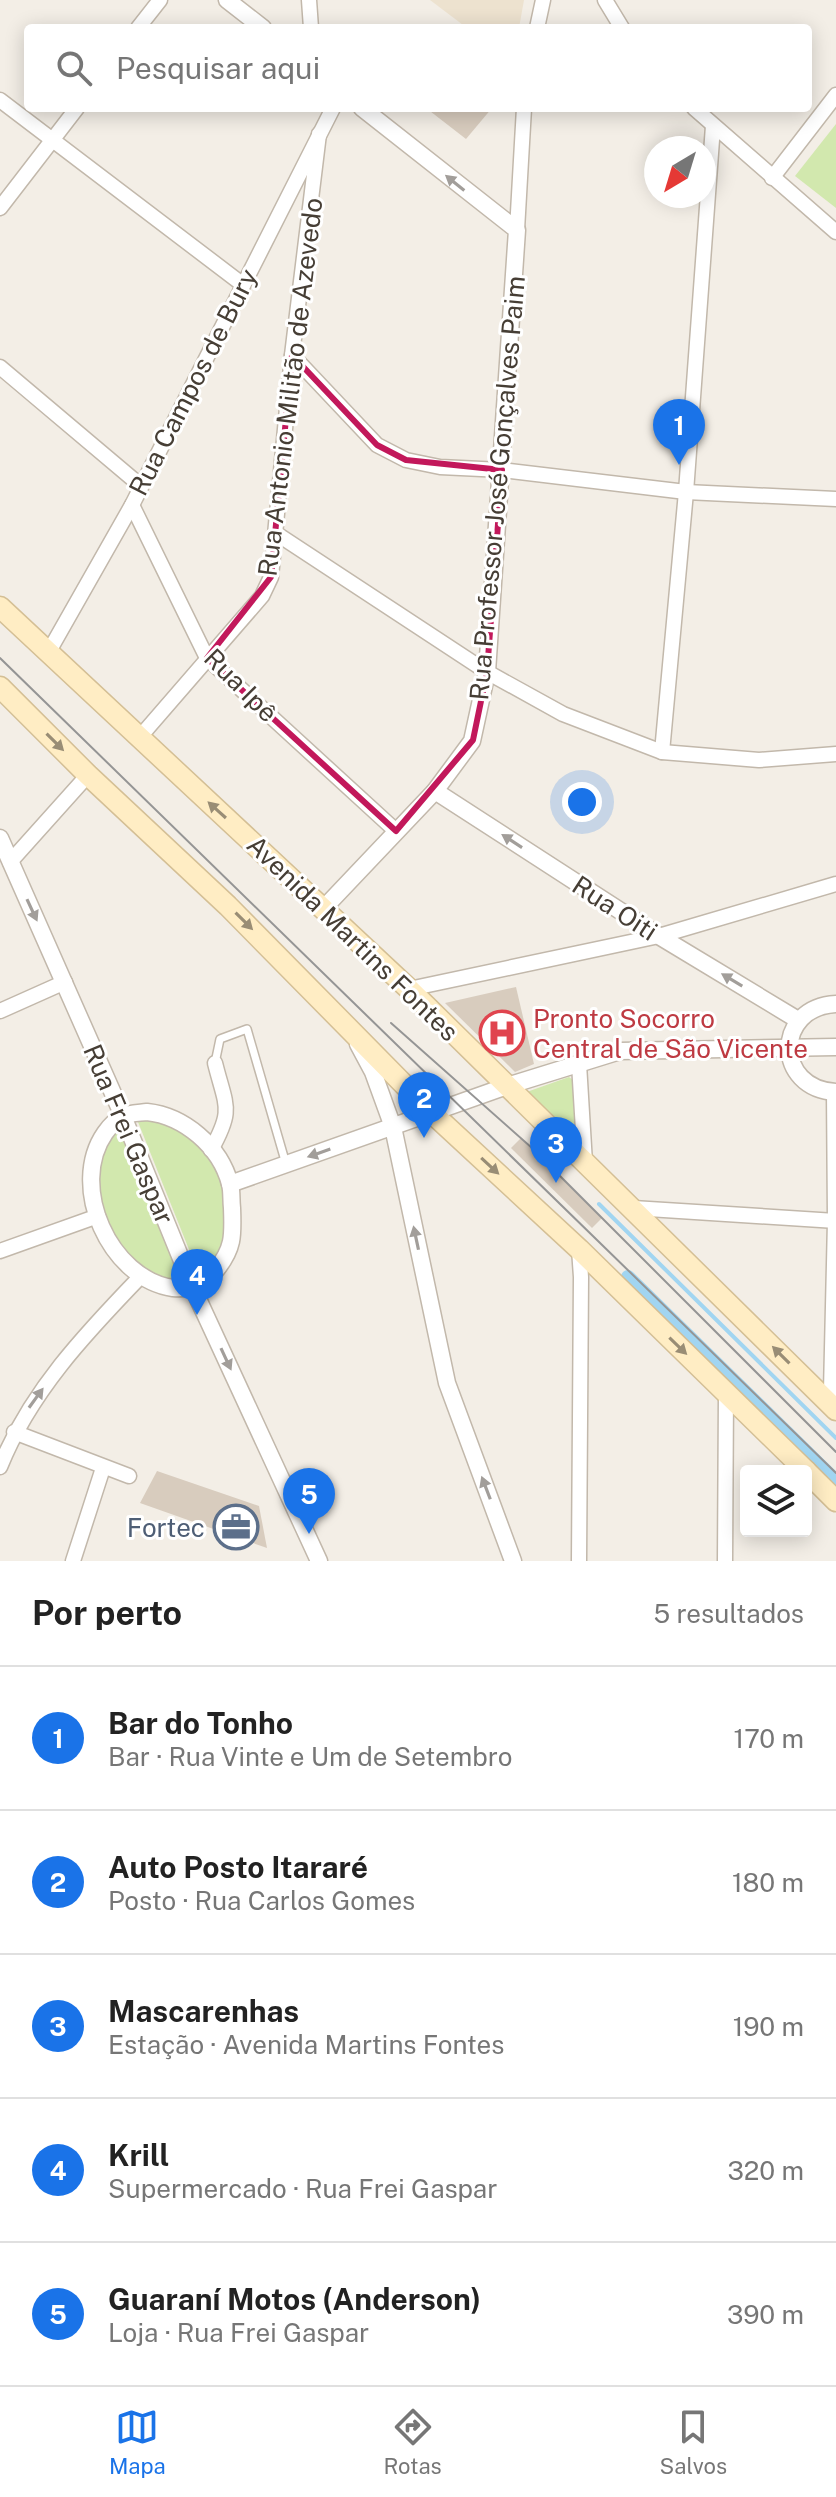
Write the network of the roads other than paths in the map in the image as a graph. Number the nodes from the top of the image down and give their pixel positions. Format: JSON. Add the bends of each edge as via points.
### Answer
{"nodes":[{"id":1,"x":160,"y":0,"type":"edge"},
{"id":2,"x":227,"y":0,"type":"edge"},
{"id":3,"x":309,"y":0,"type":"edge"},
{"id":4,"x":543,"y":0,"type":"edge"},
{"id":5,"x":605,"y":0,"type":"edge"},
{"id":6,"x":141,"y":24,"type":"edge"},
{"id":7,"x":258,"y":24,"type":"edge"},
{"id":8,"x":311,"y":24,"type":"edge"},
{"id":9,"x":538,"y":24,"type":"edge"},
{"id":10,"x":620,"y":24,"type":"edge"},
{"id":11,"x":836,"y":95,"type":"edge"},
{"id":12,"x":0,"y":100,"type":"edge"},
{"id":13,"x":74,"y":112,"type":"edge"},
{"id":14,"x":331,"y":112,"type":"edge"},
{"id":15,"x":367,"y":112,"type":"edge"},
{"id":16,"x":524,"y":112,"type":"edge"},
{"id":17,"x":698,"y":112,"type":"edge"},
{"id":18,"x":713,"y":126,"type":"junction"},
{"id":19,"x":319,"y":134,"type":"junction"},
{"id":20,"x":52,"y":141,"type":"junction"},
{"id":21,"x":772,"y":178,"type":"junction"},
{"id":22,"x":0,"y":208,"type":"edge"},
{"id":23,"x":517,"y":230,"type":"junction"},
{"id":24,"x":836,"y":232,"type":"edge"},
{"id":25,"x":242,"y":284,"type":"junction"},
{"id":26,"x":292,"y":355,"type":"junction"},
{"id":27,"x":0,"y":367,"type":"edge"},
{"id":28,"x":502,"y":470,"type":"junction"},
{"id":29,"x":141,"y":486,"type":"junction"},
{"id":30,"x":686,"y":492,"type":"junction"},
{"id":31,"x":836,"y":499,"type":"edge"},
{"id":32,"x":132,"y":505,"type":"junction"},
{"id":33,"x":277,"y":534,"type":"junction"},
{"id":34,"x":0,"y":607,"type":"edge"},
{"id":35,"x":48,"y":653,"type":"junction"},
{"id":36,"x":207,"y":658,"type":"junction"},
{"id":37,"x":487,"y":672,"type":"junction"},
{"id":38,"x":0,"y":687,"type":"edge"},
{"id":39,"x":139,"y":738,"type":"junction"},
{"id":40,"x":662,"y":752,"type":"junction"},
{"id":41,"x":836,"y":754,"type":"edge"},
{"id":42,"x":88,"y":775,"type":"junction"},
{"id":43,"x":435,"y":791,"type":"junction"},
{"id":44,"x":396,"y":831,"type":"junction"},
{"id":45,"x":0,"y":838,"type":"edge"},
{"id":46,"x":10,"y":862,"type":"junction"},
{"id":47,"x":836,"y":884,"type":"edge"},
{"id":48,"x":324,"y":908,"type":"junction"},
{"id":49,"x":659,"y":936,"type":"junction"},
{"id":50,"x":65,"y":982,"type":"junction"},
{"id":51,"x":409,"y":989,"type":"junction"},
{"id":52,"x":832,"y":1001,"type":"edge"},
{"id":53,"x":0,"y":1011,"type":"edge"},
{"id":54,"x":798,"y":1020,"type":"junction"},
{"id":55,"x":346,"y":1023,"type":"junction"},
{"id":56,"x":789,"y":1047,"type":"junction"},
{"id":57,"x":836,"y":1047,"type":"edge"},
{"id":58,"x":215,"y":1063,"type":"joint"},
{"id":59,"x":579,"y":1064,"type":"junction"},
{"id":60,"x":507,"y":1086,"type":"junction"},
{"id":61,"x":835,"y":1092,"type":"edge"},
{"id":62,"x":432,"y":1113,"type":"junction"},
{"id":63,"x":123,"y":1116,"type":"junction"},
{"id":64,"x":393,"y":1127,"type":"junction"},
{"id":65,"x":211,"y":1150,"type":"junction"},
{"id":66,"x":585,"y":1163,"type":"junction"},
{"id":67,"x":286,"y":1165,"type":"junction"},
{"id":68,"x":230,"y":1184,"type":"junction"},
{"id":69,"x":633,"y":1208,"type":"junction"},
{"id":70,"x":98,"y":1216,"type":"junction"},
{"id":71,"x":836,"y":1221,"type":"edge"},
{"id":72,"x":579,"y":1249,"type":"junction"},
{"id":73,"x":0,"y":1251,"type":"edge"},
{"id":74,"x":141,"y":1276,"type":"junction"},
{"id":75,"x":193,"y":1288,"type":"junction"},
{"id":76,"x":726,"y":1392,"type":"junction"},
{"id":77,"x":832,"y":1398,"type":"edge"},
{"id":78,"x":14,"y":1432,"type":"junction"},
{"id":79,"x":800,"y":1465,"type":"edge"},
{"id":80,"x":0,"y":1467,"type":"edge"},
{"id":81,"x":103,"y":1468,"type":"junction"},
{"id":82,"x":129,"y":1476,"type":"dead end"},
{"id":83,"x":812,"y":1477,"type":"edge"},
{"id":84,"x":836,"y":1501,"type":"edge"},
{"id":85,"x":73,"y":1561,"type":"edge"},
{"id":86,"x":319,"y":1561,"type":"edge"},
{"id":87,"x":513,"y":1561,"type":"edge"},
{"id":88,"x":579,"y":1561,"type":"edge"},
{"id":89,"x":725,"y":1561,"type":"edge"}],
"edges":[{"from":1,"to":6,"type":"street"},
{"from":2,"to":7,"type":"street"},
{"from":3,"to":8,"type":"street"},
{"from":4,"to":9,"type":"street"},
{"from":5,"to":10,"type":"street"},
{"from":11,"to":21,"type":"street"},
{"from":12,"to":20,"type":"street"},
{"from":13,"to":20,"type":"street"},
{"from":14,"to":19,"type":"street","name":"Rua Campos de Bury"},
{"from":23,"to":15,"type":"street","one_way":true},
{"from":16,"to":23,"type":"street","name":"Rua Professor José Gonçalves Paim"},
{"from":17,"to":18,"type":"street"},
{"from":18,"to":21,"type":"street"},
{"from":18,"to":30,"type":"street"},
{"from":19,"to":25,"type":"street","name":"Rua Campos de Bury"},
{"from":19,"to":26,"type":"street","name":"Rua Antonio Militão de Azevedo"},
{"from":20,"to":22,"type":"street"},
{"from":20,"to":25,"type":"street"},
{"from":21,"to":24,"type":"street"},
{"from":23,"to":28,"type":"street","name":"Rua Professor José Gonçalves Paim"},
{"from":25,"to":29,"type":"street","name":"Rua Campos de Bury"},
{"from":26,"to":28,"type":"street","via":[[377,445],[406,460],[440,467]]},
{"from":26,"to":33,"type":"street","name":"Rua Antonio Militão de Azevedo"},
{"from":27,"to":29,"type":"street"},
{"from":28,"to":30,"type":"street"},
{"from":28,"to":37,"type":"street","name":"Rua Professor José Gonçalves Paim"},
{"from":29,"to":32,"type":"street","name":"Rua Campos de Bury"},
{"from":30,"to":31,"type":"street"},
{"from":30,"to":40,"type":"street"},
{"from":32,"to":35,"type":"street","name":"Rua Campos de Bury"},
{"from":32,"to":36,"type":"street","name":"Rua Ipê"},
{"from":33,"to":36,"type":"street","name":"Rua Antonio Militão de Azevedo","via":[[271,577],[262,596]]},
{"from":33,"to":37,"type":"street"},
{"from":34,"to":35,"type":"main road","name":"Avenida Martins Fontes"},
{"from":35,"to":39,"type":"main road","name":"Avenida Martins Fontes"},
{"from":36,"to":39,"type":"street","name":"Rua Antonio Militão de Azevedo"},
{"from":36,"to":44,"type":"street","name":"Rua Ipê"},
{"from":37,"to":40,"type":"street","via":[[563,714]]},
{"from":37,"to":43,"type":"street","name":"Rua Professor José Gonçalves Paim","via":[[473,740]]},
{"from":38,"to":42,"type":"main road","one_way":true},
{"from":48,"to":39,"type":"main road","name":"Avenida Martins Fontes","one_way":true},
{"from":40,"to":41,"type":"street","via":[[759,760]]},
{"from":42,"to":46,"type":"street"},
{"from":42,"to":55,"type":"main road","one_way":true},
{"from":43,"to":44,"type":"street","name":"Rua Professor José Gonçalves Paim"},
{"from":49,"to":43,"type":"street","name":"Rua Oiti","one_way":true},
{"from":44,"to":48,"type":"street","name":"Rua Professor José Gonçalves Paim"},
{"from":45,"to":46,"type":"street","name":"Rua Frei Gaspar"},
{"from":46,"to":50,"type":"street","name":"Rua Frei Gaspar","one_way":true},
{"from":47,"to":49,"type":"street"},
{"from":48,"to":51,"type":"main road","name":"Avenida Martins Fontes"},
{"from":49,"to":51,"type":"street"},
{"from":54,"to":49,"type":"street","name":"Rua Oiti","one_way":true},
{"from":50,"to":53,"type":"street"},
{"from":50,"to":63,"type":"street","name":"Rua Frei Gaspar"},
{"from":51,"to":60,"type":"main road","name":"Avenida Martins Fontes"},
{"from":52,"to":54,"type":"street"},
{"from":54,"to":56,"type":"street"},
{"from":55,"to":62,"type":"main road"},
{"from":55,"to":64,"type":"street","via":[[373,1072]]},
{"from":56,"to":57,"type":"street"},
{"from":56,"to":59,"type":"street","via":[[620,1051]]},
{"from":56,"to":61,"type":"street","via":[[797,1074],[807,1084]]},
{"from":58,"to":65,"type":"street","via":[[228,1111]]},
{"from":58,"to":67,"type":"lane","via":[[220,1039],[247,1029]]},
{"from":59,"to":60,"type":"street"},
{"from":59,"to":66,"type":"street"},
{"from":60,"to":62,"type":"street"},
{"from":60,"to":66,"type":"main road","name":"Avenida Martins Fontes"},
{"from":61,"to":71,"type":"street"},
{"from":62,"to":64,"type":"street"},
{"from":62,"to":72,"type":"main road","one_way":true},
{"from":63,"to":65,"type":"street","via":[[163,1114],[185,1124]]},
{"from":63,"to":70,"type":"street","via":[[97,1144],[93,1185]]},
{"from":63,"to":75,"type":"street","name":"Rua Frei Gaspar"},
{"from":64,"to":67,"type":"street","one_way":true},
{"from":87,"to":64,"type":"street","one_way":true,"via":[[447,1383]]},
{"from":65,"to":68,"type":"street"},
{"from":66,"to":69,"type":"main road","name":"Avenida Martins Fontes"},
{"from":67,"to":68,"type":"street"},
{"from":68,"to":75,"type":"street","via":[[233,1239],[211,1277]]},
{"from":69,"to":71,"type":"street"},
{"from":77,"to":69,"type":"main road","name":"Avenida Martins Fontes","one_way":true},
{"from":70,"to":73,"type":"street"},
{"from":70,"to":74,"type":"street","via":[[117,1253]]},
{"from":71,"to":77,"type":"street"},
{"from":72,"to":76,"type":"main road","one_way":true},
{"from":72,"to":88,"type":"street"},
{"from":74,"to":75,"type":"street","via":[[156,1285]]},
{"from":78,"to":74,"type":"street","one_way":true,"via":[[62,1362]]},
{"from":75,"to":86,"type":"street","name":"Rua Frei Gaspar","one_way":true},
{"from":76,"to":79,"type":"main road"},
{"from":76,"to":89,"type":"street"},
{"from":78,"to":80,"type":"street"},
{"from":78,"to":81,"type":"street"},
{"from":81,"to":82,"type":"street"},
{"from":81,"to":85,"type":"street"},
{"from":83,"to":84,"type":"main road"}]}
